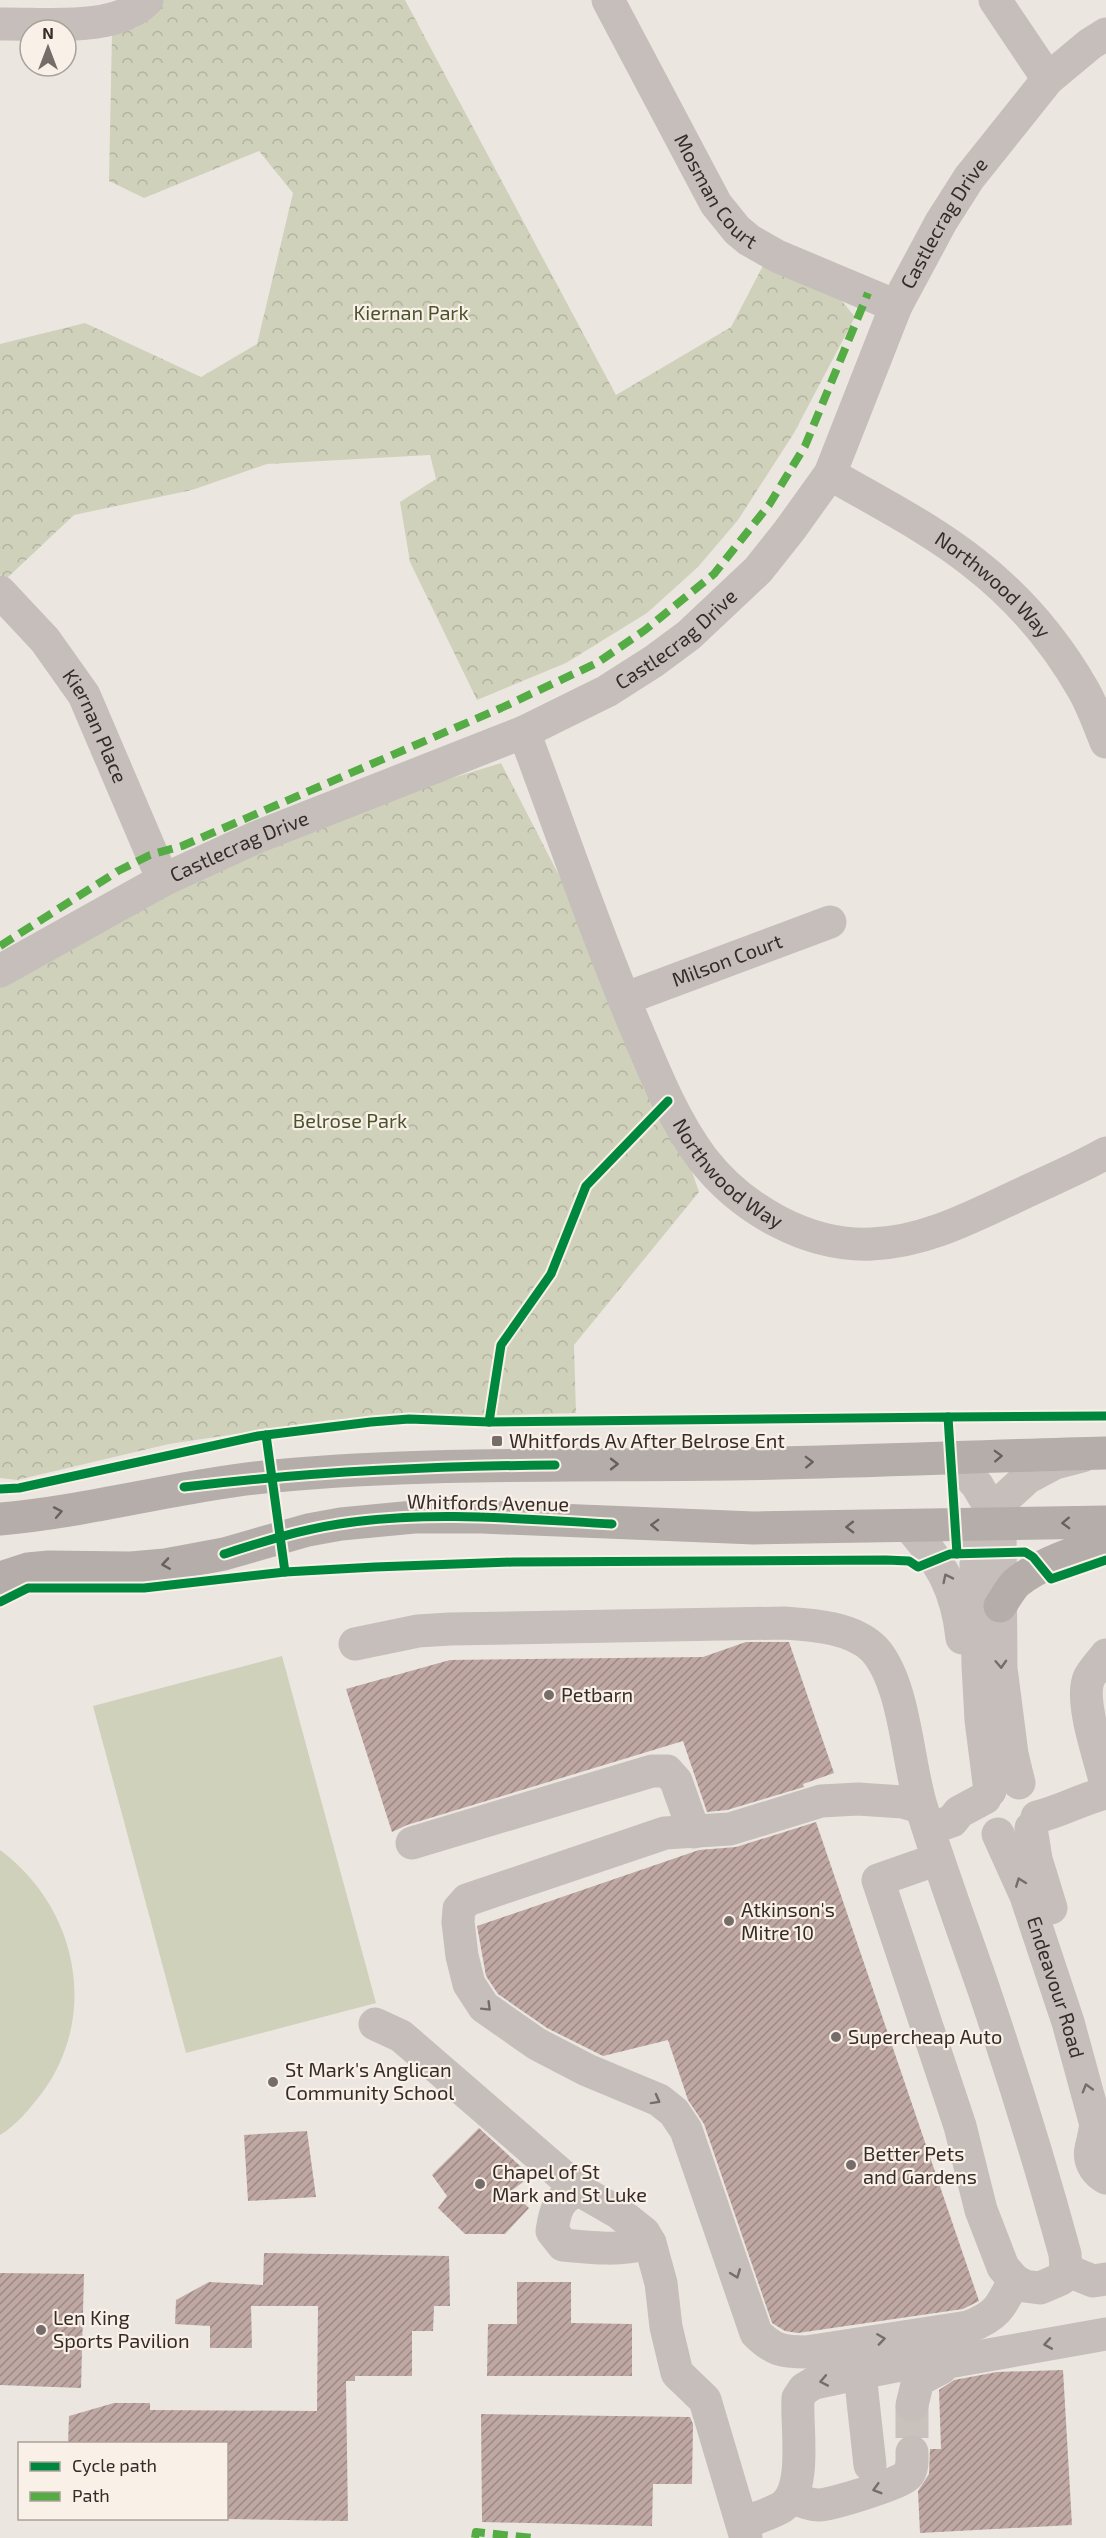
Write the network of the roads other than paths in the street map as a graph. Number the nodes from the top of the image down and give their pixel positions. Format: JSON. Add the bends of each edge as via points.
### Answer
{"nodes":[{"id":1,"x":147,"y":0,"type":"edge"},
{"id":2,"x":608,"y":0,"type":"edge"},
{"id":3,"x":995,"y":0,"type":"edge"},
{"id":4,"x":0,"y":24,"type":"edge"},
{"id":5,"x":1106,"y":34,"type":"edge"},
{"id":6,"x":1048,"y":79,"type":"junction"},
{"id":7,"x":896,"y":306,"type":"junction"},
{"id":8,"x":830,"y":474,"type":"junction"},
{"id":9,"x":0,"y":592,"type":"edge"},
{"id":10,"x":1096,"y":688,"type":"edge"},
{"id":11,"x":524,"y":732,"type":"junction"},
{"id":12,"x":1106,"y":742,"type":"edge"},
{"id":13,"x":162,"y":880,"type":"junction"},
{"id":14,"x":830,"y":922,"type":"dead end"},
{"id":15,"x":0,"y":971,"type":"edge"},
{"id":16,"x":624,"y":999,"type":"junction"},
{"id":17,"x":1106,"y":1153,"type":"edge"},
{"id":18,"x":1098,"y":1454,"type":"edge"},
{"id":19,"x":951,"y":1457,"type":"junction"},
{"id":20,"x":0,"y":1519,"type":"edge"},
{"id":21,"x":994,"y":1521,"type":"junction"},
{"id":22,"x":1106,"y":1522,"type":"edge"},
{"id":23,"x":909,"y":1526,"type":"junction"},
{"id":24,"x":1106,"y":1546,"type":"edge"},
{"id":25,"x":0,"y":1578,"type":"edge"},
{"id":26,"x":1000,"y":1606,"type":"junction"},
{"id":27,"x":355,"y":1644,"type":"dead end"},
{"id":28,"x":1106,"y":1655,"type":"edge"},
{"id":29,"x":986,"y":1754,"type":"junction"},
{"id":30,"x":1097,"y":1792,"type":"edge"},
{"id":31,"x":1010,"y":1809,"type":"junction"},
{"id":32,"x":935,"y":1829,"type":"junction"},
{"id":33,"x":694,"y":1832,"type":"junction"},
{"id":34,"x":412,"y":1843,"type":"dead end"},
{"id":35,"x":375,"y":2024,"type":"dead end"},
{"id":36,"x":1106,"y":2072,"type":"edge"},
{"id":37,"x":1099,"y":2137,"type":"edge"},
{"id":38,"x":1106,"y":2178,"type":"edge"},
{"id":39,"x":579,"y":2190,"type":"junction"},
{"id":40,"x":650,"y":2243,"type":"junction"},
{"id":41,"x":1066,"y":2270,"type":"junction"},
{"id":42,"x":1106,"y":2279,"type":"edge"},
{"id":43,"x":1014,"y":2280,"type":"junction"},
{"id":44,"x":1106,"y":2334,"type":"edge"},
{"id":45,"x":944,"y":2363,"type":"junction"},
{"id":46,"x":860,"y":2374,"type":"junction"},
{"id":47,"x":912,"y":2405,"type":"tunnel mouth"},
{"id":48,"x":912,"y":2452,"type":"tunnel mouth"},
{"id":49,"x":870,"y":2465,"type":"dead end"},
{"id":50,"x":792,"y":2497,"type":"junction"},
{"id":51,"x":745,"y":2531,"type":"edge"}],
"edges":[{"from":1,"to":4,"type":"street","via":[[137,10],[107,21]]},
{"from":2,"to":7,"type":"street","name":"Mosman Court","via":[[716,204],[737,230],[777,256]]},
{"from":3,"to":6,"type":"street"},
{"from":5,"to":6,"type":"street","name":"Castlecrag Drive"},
{"from":6,"to":7,"type":"street","name":"Castlecrag Drive","via":[[969,178]]},
{"from":7,"to":8,"type":"street","name":"Castlecrag Drive"},
{"from":8,"to":10,"type":"street","name":"Northwood Way","via":[[973,562],[1027,611],[1056,649]]},
{"from":8,"to":11,"type":"street","name":"Castlecrag Drive","via":[[758,570],[689,635],[607,691]]},
{"from":9,"to":13,"type":"street","name":"Kiernan Place","via":[[45,640],[84,695]]},
{"from":10,"to":12,"type":"street","name":"Northwood Way"},
{"from":11,"to":13,"type":"street","name":"Castlecrag Drive","via":[[257,837]]},
{"from":11,"to":16,"type":"street","name":"Northwood Way"},
{"from":13,"to":15,"type":"street","name":"Castlecrag Drive"},
{"from":14,"to":16,"type":"street","name":"Milson Court"},
{"from":16,"to":17,"type":"street","name":"Northwood Way","via":[[668,1101],[703,1160],[725,1183],[787,1228],[846,1243],[909,1239],[952,1226]]},
{"from":19,"to":18,"type":"main road","name":"Whitfords Avenue","one_way":true},
{"from":18,"to":21,"type":"street","name":"Endeavour Road","via":[[1055,1463],[1027,1478],[1004,1500]]},
{"from":20,"to":19,"type":"main road","name":"Whitfords Avenue","one_way":true,"via":[[41,1515],[184,1487],[276,1476],[490,1465],[732,1464]]},
{"from":19,"to":21,"type":"street","via":[[977,1485]]},
{"from":22,"to":21,"type":"main road","name":"Whitfords Avenue","one_way":true},
{"from":21,"to":23,"type":"main road","name":"Whitfords Avenue"},
{"from":21,"to":26,"type":"street","name":"Endeavour Road"},
{"from":21,"to":29,"type":"street","name":"Endeavour Road","via":[[980,1539],[976,1564],[981,1720]]},
{"from":23,"to":25,"type":"main road","name":"Whitfords Avenue","one_way":true,"via":[[754,1528],[414,1517],[308,1530],[224,1554],[165,1565],[49,1567]]},
{"from":29,"to":23,"type":"street","one_way":true,"via":[[975,1744],[961,1621],[951,1584],[938,1560]]},
{"from":24,"to":26,"type":"main road","via":[[1093,1547],[1042,1567],[1015,1584]]},
{"from":26,"to":31,"type":"street","name":"Endeavour Road","one_way":true,"via":[[1001,1668],[1012,1754]]},
{"from":27,"to":32,"type":"street","via":[[418,1631],[450,1629],[784,1623],[852,1635],[873,1649],[890,1677]]},
{"from":28,"to":30,"type":"street","via":[[1089,1678],[1086,1692]]},
{"from":29,"to":31,"type":"street","name":"Endeavour Road"},
{"from":30,"to":31,"type":"street"},
{"from":31,"to":32,"type":"street","via":[[959,1812]]},
{"from":31,"to":36,"type":"street","name":"Endeavour Road","via":[[1036,1859]]},
{"from":37,"to":31,"type":"street","name":"Endeavour Road","one_way":true,"via":[[1068,2022],[1026,1896]]},
{"from":32,"to":33,"type":"street","via":[[903,1802],[858,1799],[821,1801],[730,1829]]},
{"from":32,"to":41,"type":"street","via":[[1049,2197]]},
{"from":32,"to":43,"type":"street","via":[[878,1880],[960,2126],[981,2210],[1003,2266]]},
{"from":33,"to":34,"type":"street","via":[[676,1781],[667,1771],[652,1771]]},
{"from":33,"to":43,"type":"street","one_way":true,"via":[[665,1833],[467,1900],[459,1909],[462,1956],[470,1984],[484,2007],[514,2029],[587,2070],[659,2100],[674,2112],[686,2130],[756,2332],[768,2345],[786,2352],[806,2352],[968,2327],[988,2320],[1003,2303]]},
{"from":35,"to":39,"type":"street","via":[[401,2036]]},
{"from":37,"to":38,"type":"street","name":"Endeavour Road","via":[[1090,2155],[1092,2164]]},
{"from":39,"to":40,"type":"street","via":[[619,2213],[644,2233]]},
{"from":39,"to":40,"type":"street","via":[[568,2194],[555,2208],[552,2231],[563,2245],[633,2248]]},
{"from":40,"to":51,"type":"street","via":[[662,2283],[666,2327],[677,2373],[705,2400]]},
{"from":41,"to":42,"type":"street","via":[[1093,2281]]},
{"from":41,"to":43,"type":"street","via":[[1060,2279],[1040,2288]]},
{"from":44,"to":45,"type":"street","one_way":true},
{"from":45,"to":46,"type":"street","via":[[913,2364]]},
{"from":45,"to":47,"type":"street","via":[[918,2380]]},
{"from":46,"to":49,"type":"street"},
{"from":46,"to":50,"type":"street","one_way":true,"via":[[814,2383],[798,2398],[797,2483]]},
{"from":48,"to":50,"type":"street","one_way":true,"via":[[912,2468],[907,2478],[889,2486],[821,2505],[806,2504]]},
{"from":50,"to":51,"type":"street"}]}
